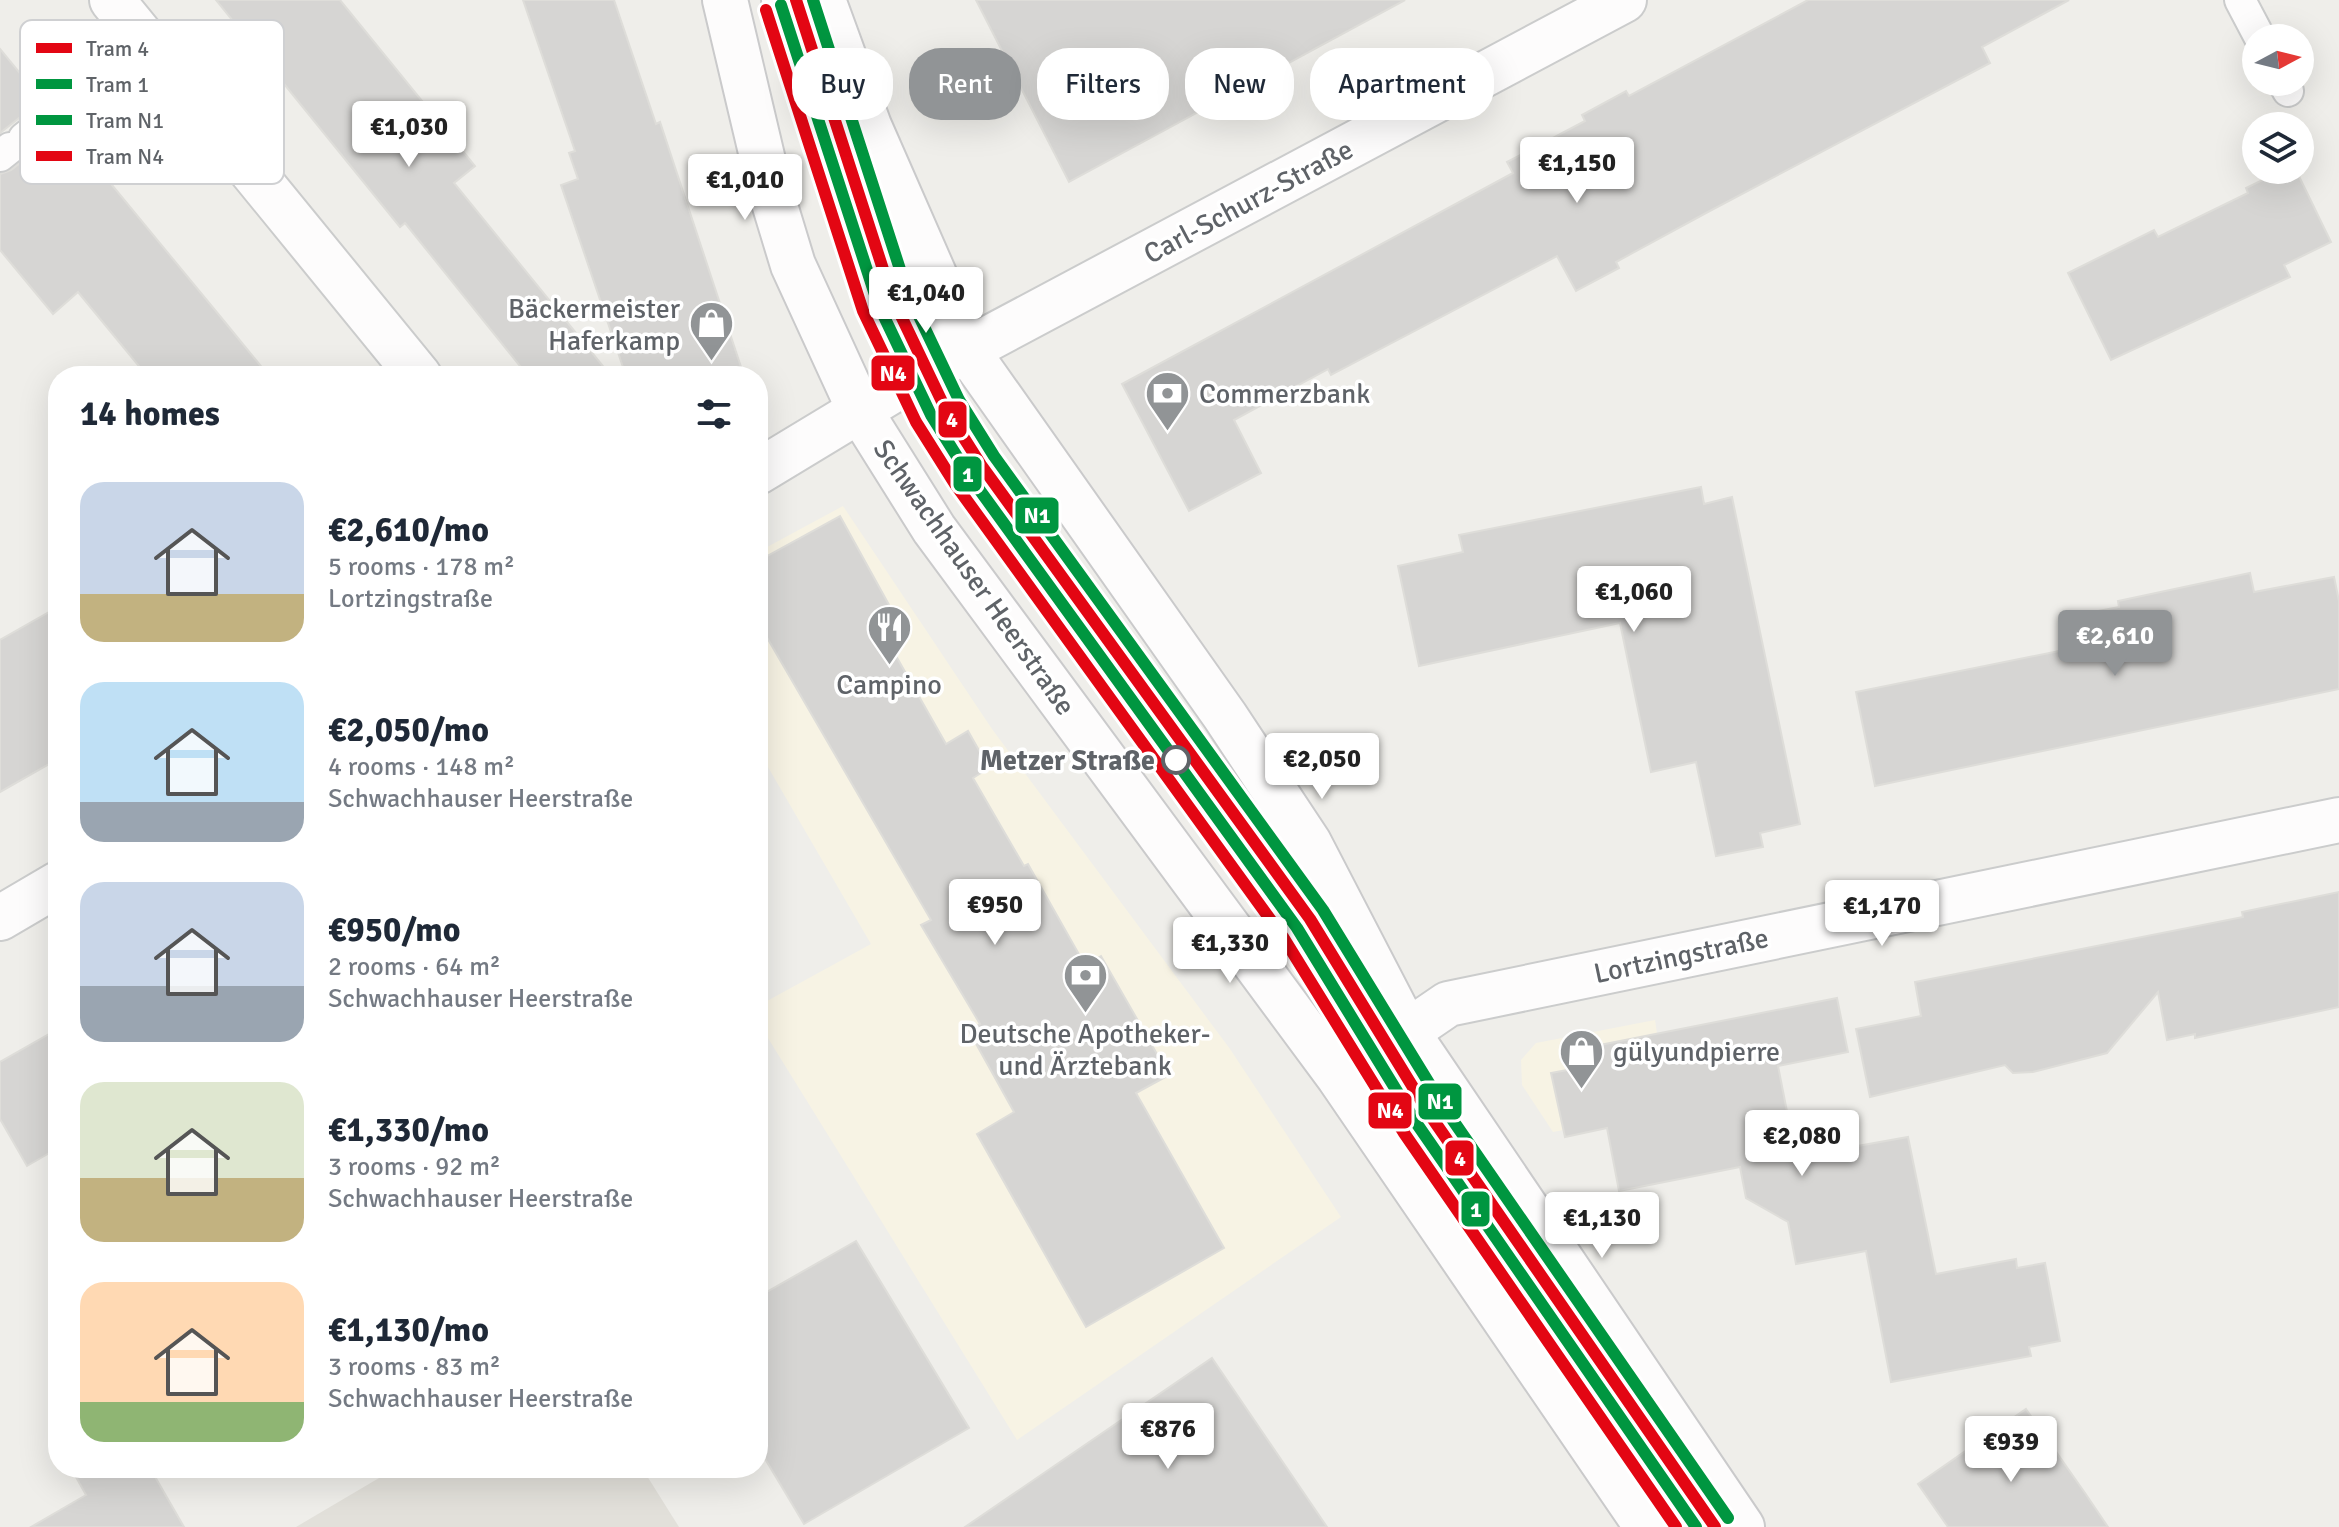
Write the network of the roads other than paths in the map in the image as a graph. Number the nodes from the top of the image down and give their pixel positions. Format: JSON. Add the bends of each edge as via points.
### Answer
{"nodes":[{"id":1,"x":112,"y":0,"type":"edge"},
{"id":2,"x":725,"y":0,"type":"edge"},
{"id":3,"x":777,"y":0,"type":"edge"},
{"id":4,"x":823,"y":0,"type":"edge"},
{"id":5,"x":1624,"y":0,"type":"edge"},
{"id":6,"x":2240,"y":0,"type":"edge"},
{"id":7,"x":128,"y":20,"type":"edge"},
{"id":8,"x":2253,"y":24,"type":"edge"},
{"id":9,"x":262,"y":184,"type":"edge"},
{"id":10,"x":968,"y":352,"type":"junction"},
{"id":11,"x":411,"y":366,"type":"edge"},
{"id":12,"x":914,"y":379,"type":"junction"},
{"id":13,"x":860,"y":411,"type":"junction"},
{"id":14,"x":768,"y":466,"type":"edge"},
{"id":15,"x":2339,"y":820,"type":"edge"},
{"id":16,"x":48,"y":890,"type":"edge"},
{"id":17,"x":0,"y":918,"type":"edge"},
{"id":18,"x":1407,"y":1032,"type":"junction"},
{"id":19,"x":1647,"y":1527,"type":"edge"},
{"id":20,"x":1701,"y":1527,"type":"edge"},
{"id":21,"x":1742,"y":1527,"type":"edge"}],
"edges":[{"from":1,"to":7,"type":"main road"},
{"from":2,"to":13,"type":"main road","name":"Schwachhauser Heerstraße","via":[[793,265]]},
{"from":3,"to":12,"type":"lane","via":[[884,316]]},
{"from":4,"to":10,"type":"main road","via":[[869,126]]},
{"from":5,"to":10,"type":"main road","name":"Carl-Schurz-Straße"},
{"from":6,"to":8,"type":"lane"},
{"from":9,"to":11,"type":"main road"},
{"from":10,"to":12,"type":"main road","name":"Carl-Schurz-Straße"},
{"from":10,"to":18,"type":"main road","via":[[1309,843]]},
{"from":12,"to":13,"type":"main road"},
{"from":12,"to":20,"type":"lane","via":[[984,492],[1298,927],[1419,1121]]},
{"from":13,"to":14,"type":"main road"},
{"from":13,"to":19,"type":"main road","name":"Schwachhauser Heerstraße","via":[[934,529],[1339,1077]]},
{"from":15,"to":18,"type":"main road","name":"Lortzingstraße","via":[[1448,1004]]},
{"from":16,"to":17,"type":"main road"},
{"from":18,"to":21,"type":"main road"}]}
